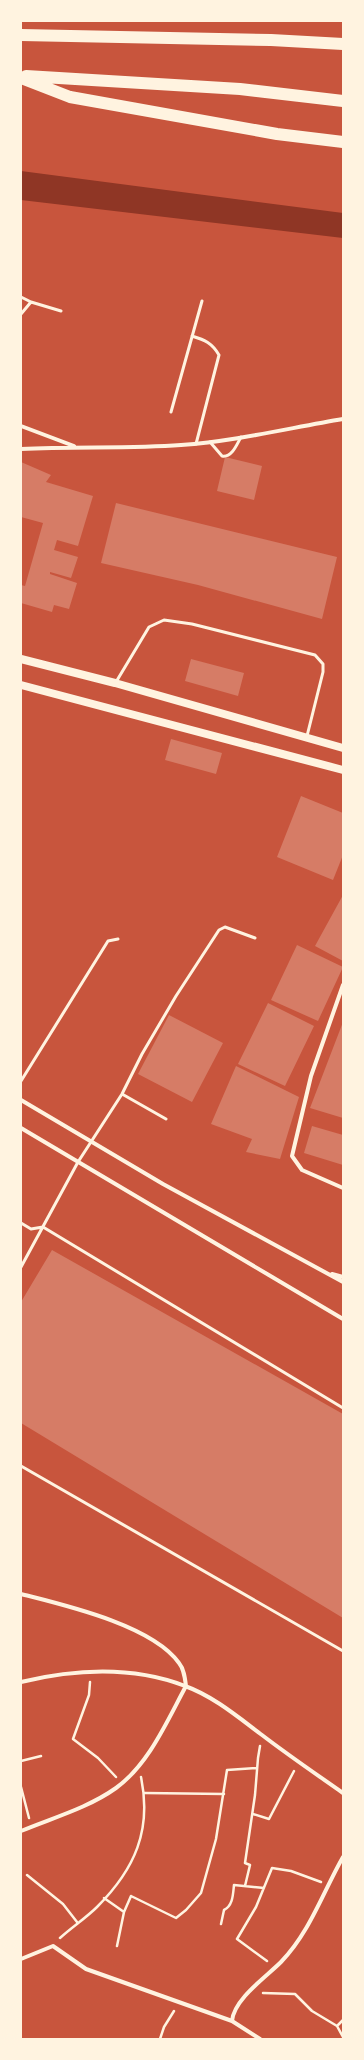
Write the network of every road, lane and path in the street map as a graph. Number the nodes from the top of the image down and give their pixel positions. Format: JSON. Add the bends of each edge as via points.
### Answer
{"nodes":[{"id":1,"x":21,"y":35,"type":"edge"},
{"id":2,"x":343,"y":44,"type":"edge"},
{"id":3,"x":21,"y":76,"type":"edge"},
{"id":4,"x":343,"y":101,"type":"edge"},
{"id":5,"x":343,"y":142,"type":"edge"},
{"id":6,"x":21,"y":297,"type":"edge"},
{"id":7,"x":202,"y":301,"type":"dead end"},
{"id":8,"x":31,"y":302,"type":"junction"},
{"id":9,"x":61,"y":311,"type":"dead end"},
{"id":10,"x":21,"y":314,"type":"edge"},
{"id":11,"x":192,"y":336,"type":"junction"},
{"id":12,"x":171,"y":412,"type":"dead end"},
{"id":13,"x":343,"y":419,"type":"edge"},
{"id":14,"x":21,"y":426,"type":"edge"},
{"id":15,"x":241,"y":437,"type":"junction"},
{"id":16,"x":210,"y":442,"type":"junction"},
{"id":17,"x":196,"y":444,"type":"junction"},
{"id":18,"x":76,"y":447,"type":"junction"},
{"id":19,"x":21,"y":449,"type":"edge"},
{"id":20,"x":21,"y":659,"type":"edge"},
{"id":21,"x":115,"y":683,"type":"junction"},
{"id":22,"x":21,"y":685,"type":"edge"},
{"id":23,"x":306,"y":738,"type":"junction"},
{"id":24,"x":343,"y":748,"type":"edge"},
{"id":25,"x":343,"y":770,"type":"edge"},
{"id":26,"x":255,"y":938,"type":"dead end"},
{"id":27,"x":118,"y":939,"type":"dead end"},
{"id":28,"x":343,"y":985,"type":"edge"},
{"id":29,"x":21,"y":1081,"type":"edge"},
{"id":30,"x":122,"y":1094,"type":"junction"},
{"id":31,"x":21,"y":1100,"type":"edge"},
{"id":32,"x":166,"y":1119,"type":"dead end"},
{"id":33,"x":21,"y":1128,"type":"edge"},
{"id":34,"x":91,"y":1140,"type":"junction"},
{"id":35,"x":78,"y":1162,"type":"junction"},
{"id":36,"x":343,"y":1188,"type":"edge"},
{"id":37,"x":21,"y":1223,"type":"edge"},
{"id":38,"x":43,"y":1227,"type":"junction"},
{"id":39,"x":21,"y":1267,"type":"edge"},
{"id":40,"x":323,"y":1271,"type":"junction"},
{"id":41,"x":343,"y":1277,"type":"edge"},
{"id":42,"x":343,"y":1282,"type":"edge"},
{"id":43,"x":343,"y":1319,"type":"edge"},
{"id":44,"x":343,"y":1408,"type":"edge"},
{"id":45,"x":21,"y":1466,"type":"edge"},
{"id":46,"x":21,"y":1594,"type":"edge"},
{"id":47,"x":343,"y":1651,"type":"edge"},
{"id":48,"x":90,"y":1672,"type":"junction"},
{"id":49,"x":21,"y":1682,"type":"edge"},
{"id":50,"x":186,"y":1686,"type":"junction"},
{"id":51,"x":263,"y":1736,"type":"junction"},
{"id":52,"x":41,"y":1756,"type":"dead end"},
{"id":53,"x":21,"y":1761,"type":"edge"},
{"id":54,"x":299,"y":1762,"type":"junction"},
{"id":55,"x":139,"y":1765,"type":"junction"},
{"id":56,"x":257,"y":1768,"type":"junction"},
{"id":57,"x":122,"y":1783,"type":"junction"},
{"id":58,"x":21,"y":1787,"type":"edge"},
{"id":59,"x":343,"y":1793,"type":"edge"},
{"id":60,"x":145,"y":1794,"type":"junction"},
{"id":61,"x":224,"y":1794,"type":"junction"},
{"id":62,"x":253,"y":1814,"type":"junction"},
{"id":63,"x":31,"y":1827,"type":"junction"},
{"id":64,"x":21,"y":1831,"type":"edge"},
{"id":65,"x":343,"y":1857,"type":"edge"},
{"id":66,"x":26,"y":1875,"type":"dead end"},
{"id":67,"x":329,"y":1885,"type":"junction"},
{"id":68,"x":245,"y":1886,"type":"junction"},
{"id":69,"x":264,"y":1888,"type":"junction"},
{"id":70,"x":104,"y":1898,"type":"junction"},
{"id":71,"x":124,"y":1912,"type":"junction"},
{"id":72,"x":78,"y":1922,"type":"junction"},
{"id":73,"x":221,"y":1924,"type":"dead end"},
{"id":74,"x":52,"y":1946,"type":"junction"},
{"id":75,"x":117,"y":1946,"type":"dead end"},
{"id":76,"x":21,"y":1959,"type":"edge"},
{"id":77,"x":275,"y":1968,"type":"junction"},
{"id":78,"x":249,"y":1993,"type":"junction"},
{"id":79,"x":178,"y":2003,"type":"junction"},
{"id":80,"x":343,"y":2020,"type":"edge"},
{"id":81,"x":232,"y":2021,"type":"junction"},
{"id":82,"x":337,"y":2026,"type":"junction"},
{"id":83,"x":343,"y":2037,"type":"edge"},
{"id":84,"x":160,"y":2039,"type":"edge"},
{"id":85,"x":260,"y":2039,"type":"edge"}],
"edges":[{"from":1,"to":2,"type":"highway"},
{"from":3,"to":4,"type":"highway","via":[[240,88]]},
{"from":3,"to":5,"type":"highway","via":[[70,97],[277,134]]},
{"from":6,"to":8,"type":"lane"},
{"from":7,"to":11,"type":"lane"},
{"from":8,"to":9,"type":"lane"},
{"from":8,"to":10,"type":"lane"},
{"from":11,"to":12,"type":"lane"},
{"from":11,"to":17,"type":"lane","via":[[210,343],[219,355]]},
{"from":13,"to":15,"type":"street"},
{"from":14,"to":18,"type":"street"},
{"from":15,"to":16,"type":"street"},
{"from":15,"to":16,"type":"lane","via":[[231,454],[227,456],[222,456]]},
{"from":16,"to":17,"type":"street"},
{"from":17,"to":18,"type":"street","via":[[140,448]]},
{"from":18,"to":19,"type":"street"},
{"from":20,"to":21,"type":"main road"},
{"from":21,"to":23,"type":"main road"},
{"from":21,"to":23,"type":"lane","via":[[149,627],[164,620],[192,624],[315,655],[323,664],[323,672]]},
{"from":22,"to":25,"type":"main road"},
{"from":23,"to":24,"type":"main road"},
{"from":26,"to":30,"type":"lane","via":[[225,927],[219,930],[176,996]]},
{"from":27,"to":29,"type":"lane","via":[[108,941]]},
{"from":28,"to":36,"type":"street","via":[[310,1076],[292,1156],[302,1170]]},
{"from":30,"to":32,"type":"lane"},
{"from":30,"to":34,"type":"lane"},
{"from":31,"to":34,"type":"street"},
{"from":33,"to":35,"type":"street"},
{"from":34,"to":35,"type":"lane"},
{"from":34,"to":40,"type":"street","via":[[163,1184]]},
{"from":35,"to":38,"type":"lane"},
{"from":35,"to":43,"type":"street"},
{"from":37,"to":38,"type":"lane","via":[[31,1228]]},
{"from":38,"to":39,"type":"lane"},
{"from":38,"to":44,"type":"lane"},
{"from":40,"to":41,"type":"street"},
{"from":40,"to":42,"type":"street"},
{"from":45,"to":47,"type":"lane"},
{"from":46,"to":50,"type":"street","via":[[76,1608],[153,1640],[179,1663],[184,1672]]},
{"from":48,"to":49,"type":"street","via":[[39,1677]]},
{"from":48,"to":50,"type":"street","via":[[132,1673]]},
{"from":48,"to":57,"type":"path","via":[[89,1695],[73,1738],[98,1758]]},
{"from":50,"to":51,"type":"street","via":[[218,1703]]},
{"from":50,"to":55,"type":"street"},
{"from":51,"to":54,"type":"street"},
{"from":51,"to":56,"type":"path"},
{"from":52,"to":53,"type":"path"},
{"from":54,"to":59,"type":"street"},
{"from":54,"to":62,"type":"path","via":[[269,1819]]},
{"from":55,"to":57,"type":"street"},
{"from":55,"to":60,"type":"path"},
{"from":56,"to":61,"type":"path","via":[[227,1770]]},
{"from":56,"to":62,"type":"path"},
{"from":57,"to":63,"type":"street","via":[[90,1803]]},
{"from":58,"to":63,"type":"path"},
{"from":60,"to":61,"type":"path"},
{"from":60,"to":70,"type":"path","via":[[145,1822],[140,1846],[135,1858]]},
{"from":61,"to":71,"type":"path","via":[[202,1893],[176,1918],[131,1896]]},
{"from":62,"to":68,"type":"path","via":[[245,1863],[250,1865]]},
{"from":63,"to":64,"type":"street"},
{"from":65,"to":67,"type":"street"},
{"from":66,"to":72,"type":"path","via":[[63,1904]]},
{"from":67,"to":69,"type":"path","via":[[291,1871],[272,1868]]},
{"from":67,"to":77,"type":"street","via":[[302,1936]]},
{"from":68,"to":69,"type":"path"},
{"from":68,"to":73,"type":"path","via":[[234,1885],[232,1899],[224,1910]]},
{"from":69,"to":77,"type":"path","via":[[237,1939]]},
{"from":70,"to":71,"type":"path"},
{"from":70,"to":72,"type":"path"},
{"from":71,"to":75,"type":"path"},
{"from":72,"to":74,"type":"path"},
{"from":74,"to":76,"type":"street"},
{"from":74,"to":79,"type":"street","via":[[86,1969]]},
{"from":77,"to":78,"type":"street"},
{"from":78,"to":81,"type":"street","via":[[237,2005]]},
{"from":78,"to":82,"type":"path","via":[[294,1994],[312,2011]]},
{"from":79,"to":81,"type":"street"},
{"from":79,"to":84,"type":"path"},
{"from":80,"to":82,"type":"path"},
{"from":81,"to":85,"type":"street"},
{"from":82,"to":83,"type":"path"}]}
